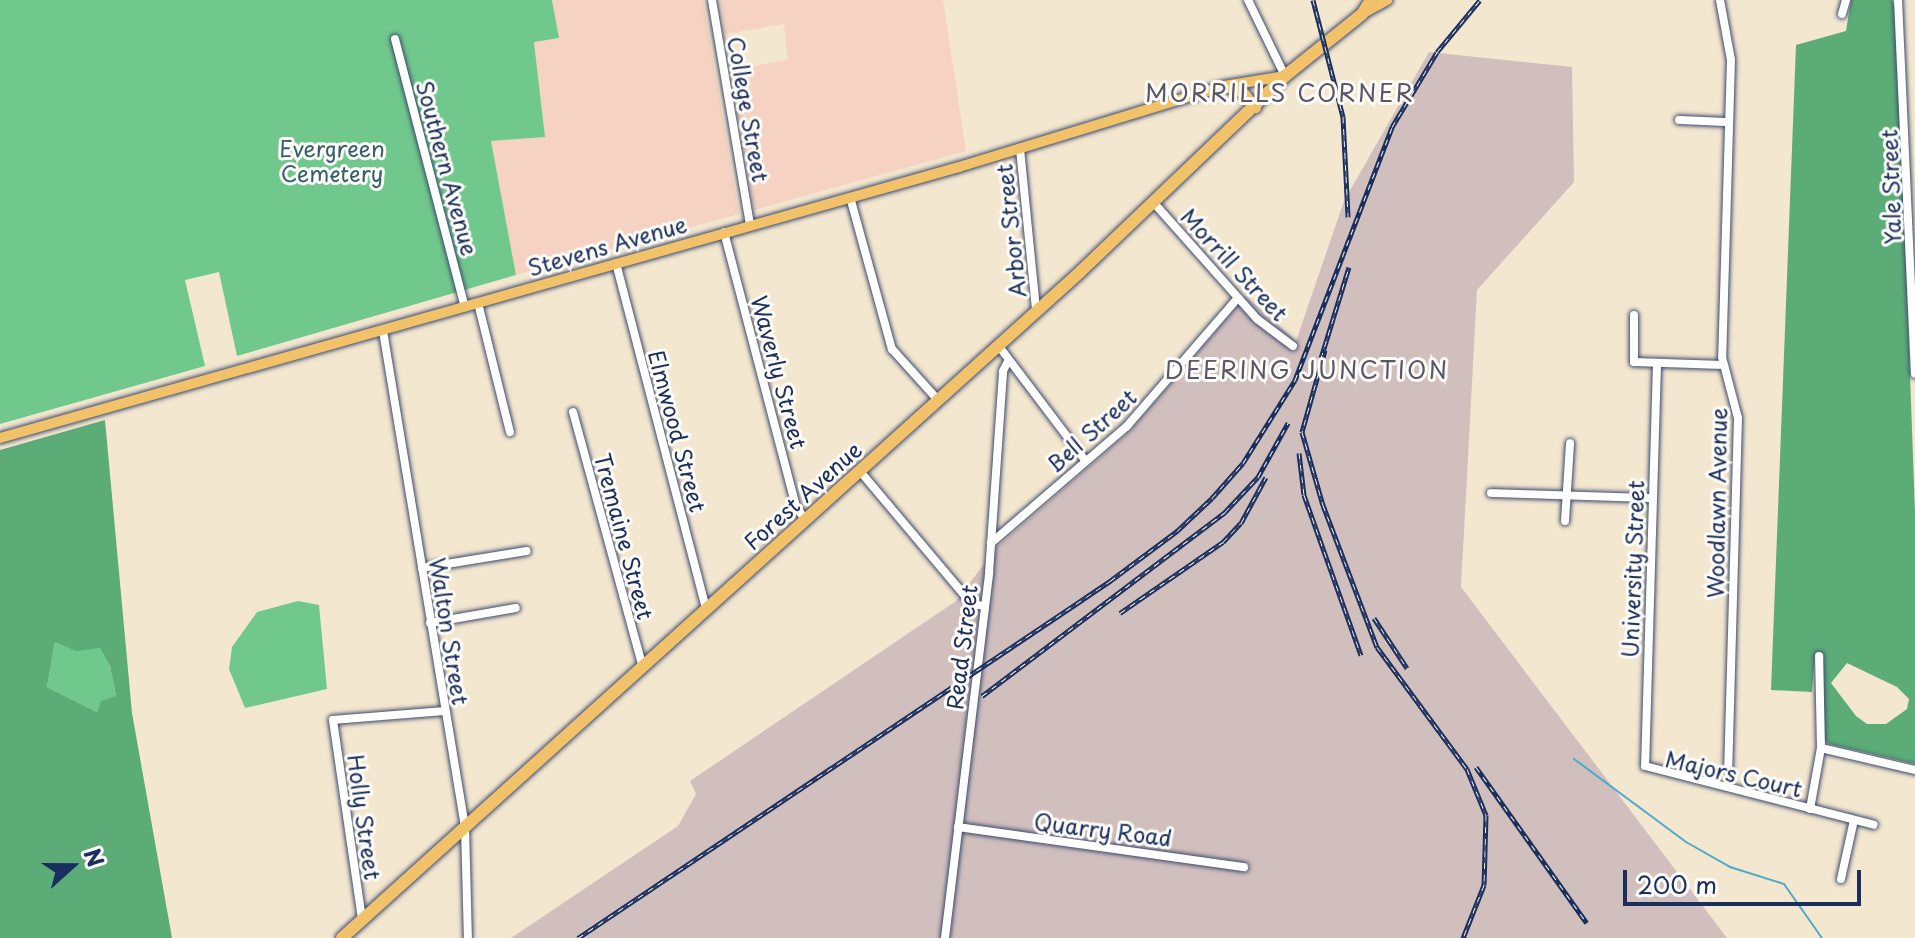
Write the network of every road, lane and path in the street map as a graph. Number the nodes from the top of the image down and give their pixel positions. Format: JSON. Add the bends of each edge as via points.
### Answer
{"nodes":[{"id":1,"x":712,"y":0,"type":"edge"},
{"id":2,"x":1248,"y":0,"type":"edge"},
{"id":3,"x":1371,"y":0,"type":"edge"},
{"id":4,"x":1387,"y":0,"type":"edge"},
{"id":5,"x":1720,"y":0,"type":"edge"},
{"id":6,"x":1846,"y":0,"type":"edge"},
{"id":7,"x":1898,"y":0,"type":"edge"},
{"id":8,"x":1362,"y":14,"type":"junction"},
{"id":9,"x":1842,"y":14,"type":"dead end"},
{"id":10,"x":395,"y":39,"type":"dead end"},
{"id":11,"x":1285,"y":76,"type":"junction"},
{"id":12,"x":1224,"y":86,"type":"junction"},
{"id":13,"x":1256,"y":108,"type":"junction"},
{"id":14,"x":1679,"y":120,"type":"dead end"},
{"id":15,"x":1727,"y":122,"type":"junction"},
{"id":16,"x":1020,"y":149,"type":"junction"},
{"id":17,"x":850,"y":197,"type":"junction"},
{"id":18,"x":1154,"y":203,"type":"junction"},
{"id":19,"x":750,"y":224,"type":"junction"},
{"id":20,"x":724,"y":232,"type":"junction"},
{"id":21,"x":616,"y":263,"type":"junction"},
{"id":22,"x":1238,"y":298,"type":"junction"},
{"id":23,"x":478,"y":303,"type":"junction"},
{"id":24,"x":465,"y":307,"type":"junction"},
{"id":25,"x":1036,"y":309,"type":"junction"},
{"id":26,"x":1634,"y":315,"type":"dead end"},
{"id":27,"x":383,"y":331,"type":"junction"},
{"id":28,"x":998,"y":345,"type":"junction"},
{"id":29,"x":1293,"y":346,"type":"dead end"},
{"id":30,"x":1008,"y":361,"type":"junction"},
{"id":31,"x":1915,"y":362,"type":"edge"},
{"id":32,"x":1657,"y":364,"type":"junction"},
{"id":33,"x":1723,"y":365,"type":"junction"},
{"id":34,"x":1915,"y":374,"type":"edge"},
{"id":35,"x":937,"y":399,"type":"junction"},
{"id":36,"x":573,"y":412,"type":"dead end"},
{"id":37,"x":510,"y":432,"type":"dead end"},
{"id":38,"x":0,"y":438,"type":"edge"},
{"id":39,"x":1570,"y":443,"type":"dead end"},
{"id":40,"x":1085,"y":460,"type":"junction"},
{"id":41,"x":859,"y":470,"type":"junction"},
{"id":42,"x":1491,"y":493,"type":"dead end"},
{"id":43,"x":1567,"y":497,"type":"junction"},
{"id":44,"x":1652,"y":498,"type":"junction"},
{"id":45,"x":805,"y":519,"type":"junction"},
{"id":46,"x":1565,"y":521,"type":"dead end"},
{"id":47,"x":991,"y":543,"type":"junction"},
{"id":48,"x":527,"y":551,"type":"dead end"},
{"id":49,"x":422,"y":568,"type":"junction"},
{"id":50,"x":984,"y":606,"type":"junction"},
{"id":51,"x":516,"y":608,"type":"dead end"},
{"id":52,"x":706,"y":609,"type":"junction"},
{"id":53,"x":430,"y":623,"type":"junction"},
{"id":54,"x":1819,"y":656,"type":"dead end"},
{"id":55,"x":643,"y":669,"type":"junction"},
{"id":56,"x":444,"y":711,"type":"junction"},
{"id":57,"x":1821,"y":748,"type":"junction"},
{"id":58,"x":1728,"y":770,"type":"dead end"},
{"id":59,"x":1915,"y":770,"type":"edge"},
{"id":60,"x":1651,"y":772,"type":"joint"},
{"id":61,"x":1810,"y":809,"type":"junction"},
{"id":62,"x":1854,"y":820,"type":"junction"},
{"id":63,"x":1874,"y":825,"type":"dead end"},
{"id":64,"x":465,"y":827,"type":"junction"},
{"id":65,"x":958,"y":827,"type":"junction"},
{"id":66,"x":1244,"y":867,"type":"dead end"},
{"id":67,"x":1841,"y":879,"type":"dead end"},
{"id":68,"x":362,"y":919,"type":"junction"},
{"id":69,"x":342,"y":938,"type":"edge"},
{"id":70,"x":468,"y":938,"type":"edge"},
{"id":71,"x":945,"y":938,"type":"edge"}],
"edges":[{"from":1,"to":19,"type":"street","name":"College Street"},
{"from":2,"to":11,"type":"street"},
{"from":3,"to":8,"type":"highway"},
{"from":4,"to":8,"type":"main road"},
{"from":5,"to":15,"type":"street","name":"Woodlawn Avenue","via":[[1731,60]]},
{"from":6,"to":9,"type":"street"},
{"from":7,"to":31,"type":"street","name":"Yale Street"},
{"from":8,"to":11,"type":"highway","name":"Forest Avenue"},
{"from":10,"to":24,"type":"street","name":"Southern Avenue"},
{"from":11,"to":12,"type":"main road","name":"Stevens Avenue"},
{"from":11,"to":13,"type":"highway","name":"Forest Avenue"},
{"from":12,"to":13,"type":"main road","via":[[1245,94]]},
{"from":12,"to":16,"type":"main road","name":"Stevens Avenue"},
{"from":13,"to":18,"type":"highway","name":"Forest Avenue"},
{"from":14,"to":15,"type":"street"},
{"from":15,"to":33,"type":"street","name":"Woodlawn Avenue"},
{"from":16,"to":17,"type":"main road","name":"Stevens Avenue"},
{"from":16,"to":25,"type":"street","name":"Arbor Street"},
{"from":17,"to":19,"type":"main road","name":"Stevens Avenue"},
{"from":17,"to":35,"type":"street","via":[[892,349]]},
{"from":18,"to":22,"type":"street","name":"Morrill Street"},
{"from":18,"to":25,"type":"highway","name":"Forest Avenue"},
{"from":19,"to":20,"type":"main road","name":"Stevens Avenue"},
{"from":20,"to":21,"type":"main road","name":"Stevens Avenue"},
{"from":20,"to":45,"type":"street","name":"Waverly Street","via":[[796,507]]},
{"from":21,"to":23,"type":"main road","name":"Stevens Avenue"},
{"from":21,"to":52,"type":"street","name":"Elmwood Street"},
{"from":22,"to":29,"type":"street","name":"Morrill Street","via":[[1271,333]]},
{"from":22,"to":40,"type":"street","name":"Bell Street","via":[[1141,412]]},
{"from":23,"to":24,"type":"main road","name":"Stevens Avenue"},
{"from":23,"to":37,"type":"street"},
{"from":24,"to":27,"type":"main road","name":"Stevens Avenue"},
{"from":25,"to":28,"type":"highway","name":"Forest Avenue"},
{"from":26,"to":32,"type":"street","via":[[1634,362]]},
{"from":27,"to":38,"type":"main road","name":"Stevens Avenue"},
{"from":27,"to":49,"type":"street","name":"Walton Street"},
{"from":28,"to":30,"type":"street"},
{"from":28,"to":35,"type":"highway","name":"Forest Avenue"},
{"from":30,"to":40,"type":"street"},
{"from":30,"to":47,"type":"street","name":"Read Street"},
{"from":31,"to":34,"type":"street","name":"Yale Street"},
{"from":32,"to":33,"type":"street"},
{"from":32,"to":44,"type":"street","name":"University Street"},
{"from":33,"to":58,"type":"street","name":"Woodlawn Avenue","via":[[1738,418]]},
{"from":35,"to":41,"type":"highway","name":"Forest Avenue"},
{"from":36,"to":55,"type":"street","name":"Tremaine Street"},
{"from":39,"to":43,"type":"street"},
{"from":40,"to":47,"type":"street","name":"Bell Street"},
{"from":41,"to":45,"type":"highway","name":"Forest Avenue"},
{"from":41,"to":50,"type":"street","via":[[972,604]]},
{"from":42,"to":43,"type":"street"},
{"from":43,"to":44,"type":"street"},
{"from":43,"to":46,"type":"street"},
{"from":44,"to":60,"type":"street","name":"University Street","via":[[1643,760]]},
{"from":45,"to":52,"type":"highway","name":"Forest Avenue"},
{"from":47,"to":50,"type":"street","name":"Read Street"},
{"from":48,"to":49,"type":"street"},
{"from":49,"to":53,"type":"street","name":"Walton Street"},
{"from":50,"to":65,"type":"street","name":"Read Street"},
{"from":51,"to":53,"type":"street"},
{"from":52,"to":55,"type":"highway","name":"Forest Avenue"},
{"from":53,"to":56,"type":"street","name":"Walton Street"},
{"from":54,"to":57,"type":"street"},
{"from":55,"to":64,"type":"highway","name":"Forest Avenue"},
{"from":56,"to":64,"type":"street","name":"Walton Street"},
{"from":56,"to":68,"type":"street","name":"Holly Street","via":[[333,720]]},
{"from":57,"to":59,"type":"street"},
{"from":57,"to":61,"type":"street"},
{"from":60,"to":61,"type":"street","name":"Majors Court"},
{"from":61,"to":62,"type":"street","name":"Majors Court"},
{"from":62,"to":63,"type":"street","name":"Majors Court"},
{"from":62,"to":67,"type":"street"},
{"from":64,"to":68,"type":"highway","name":"Forest Avenue"},
{"from":64,"to":70,"type":"street","name":"Walton Street"},
{"from":65,"to":66,"type":"street","name":"Quarry Road"},
{"from":65,"to":71,"type":"street","name":"Read Street"},
{"from":68,"to":69,"type":"highway","name":"Forest Avenue"}]}
